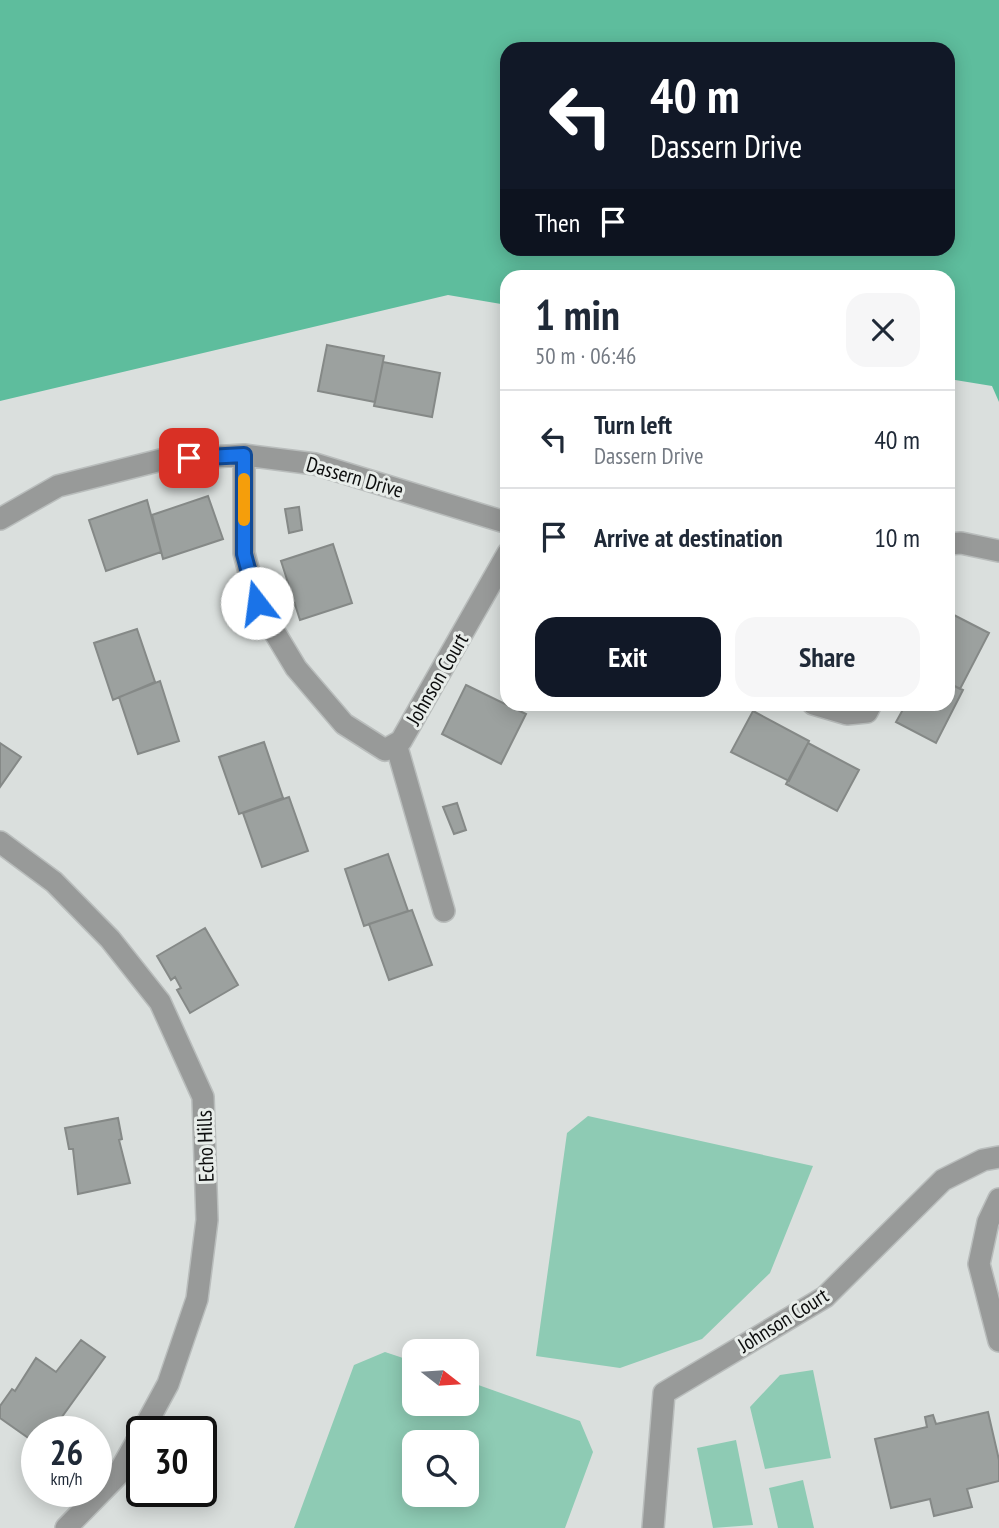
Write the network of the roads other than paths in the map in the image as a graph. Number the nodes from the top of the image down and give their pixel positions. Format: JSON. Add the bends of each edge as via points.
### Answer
{"nodes":[{"id":1,"x":244,"y":455,"type":"junction"},
{"id":2,"x":0,"y":519,"type":"edge"},
{"id":3,"x":500,"y":521,"type":"edge"},
{"id":4,"x":955,"y":543,"type":"edge"},
{"id":5,"x":999,"y":551,"type":"edge"},
{"id":6,"x":500,"y":567,"type":"edge"},
{"id":7,"x":836,"y":711,"type":"edge"},
{"id":8,"x":868,"y":711,"type":"edge"},
{"id":9,"x":396,"y":744,"type":"junction"},
{"id":10,"x":0,"y":842,"type":"edge"},
{"id":11,"x":444,"y":911,"type":"dead end"},
{"id":12,"x":999,"y":1157,"type":"edge"},
{"id":13,"x":999,"y":1199,"type":"edge"},
{"id":14,"x":999,"y":1340,"type":"edge"},
{"id":15,"x":151,"y":1416,"type":"edge"},
{"id":16,"x":126,"y":1460,"type":"edge"},
{"id":17,"x":66,"y":1528,"type":"edge"},
{"id":18,"x":653,"y":1528,"type":"edge"}],
"edges":[{"from":1,"to":2,"type":"street","name":"Dassern Drive","via":[[161,460],[58,486]]},
{"from":1,"to":3,"type":"street","name":"Dassern Drive","via":[[315,464]]},
{"from":1,"to":9,"type":"street","name":"Johnson Court","via":[[244,554],[257,603],[296,668],[344,724],[385,750]]},
{"from":4,"to":5,"type":"street"},
{"from":6,"to":9,"type":"street","name":"Johnson Court"},
{"from":7,"to":8,"type":"street"},
{"from":9,"to":11,"type":"street"},
{"from":10,"to":15,"type":"street","name":"Echo Hills","via":[[54,882],[110,939],[160,1002],[203,1097],[207,1220],[197,1299],[168,1384]]},
{"from":12,"to":18,"type":"street","name":"Johnson Court","via":[[943,1180],[825,1297],[664,1393]]},
{"from":13,"to":14,"type":"street","via":[[988,1222],[979,1264]]},
{"from":16,"to":17,"type":"street","name":"Echo Hills","via":[[117,1476]]}]}
